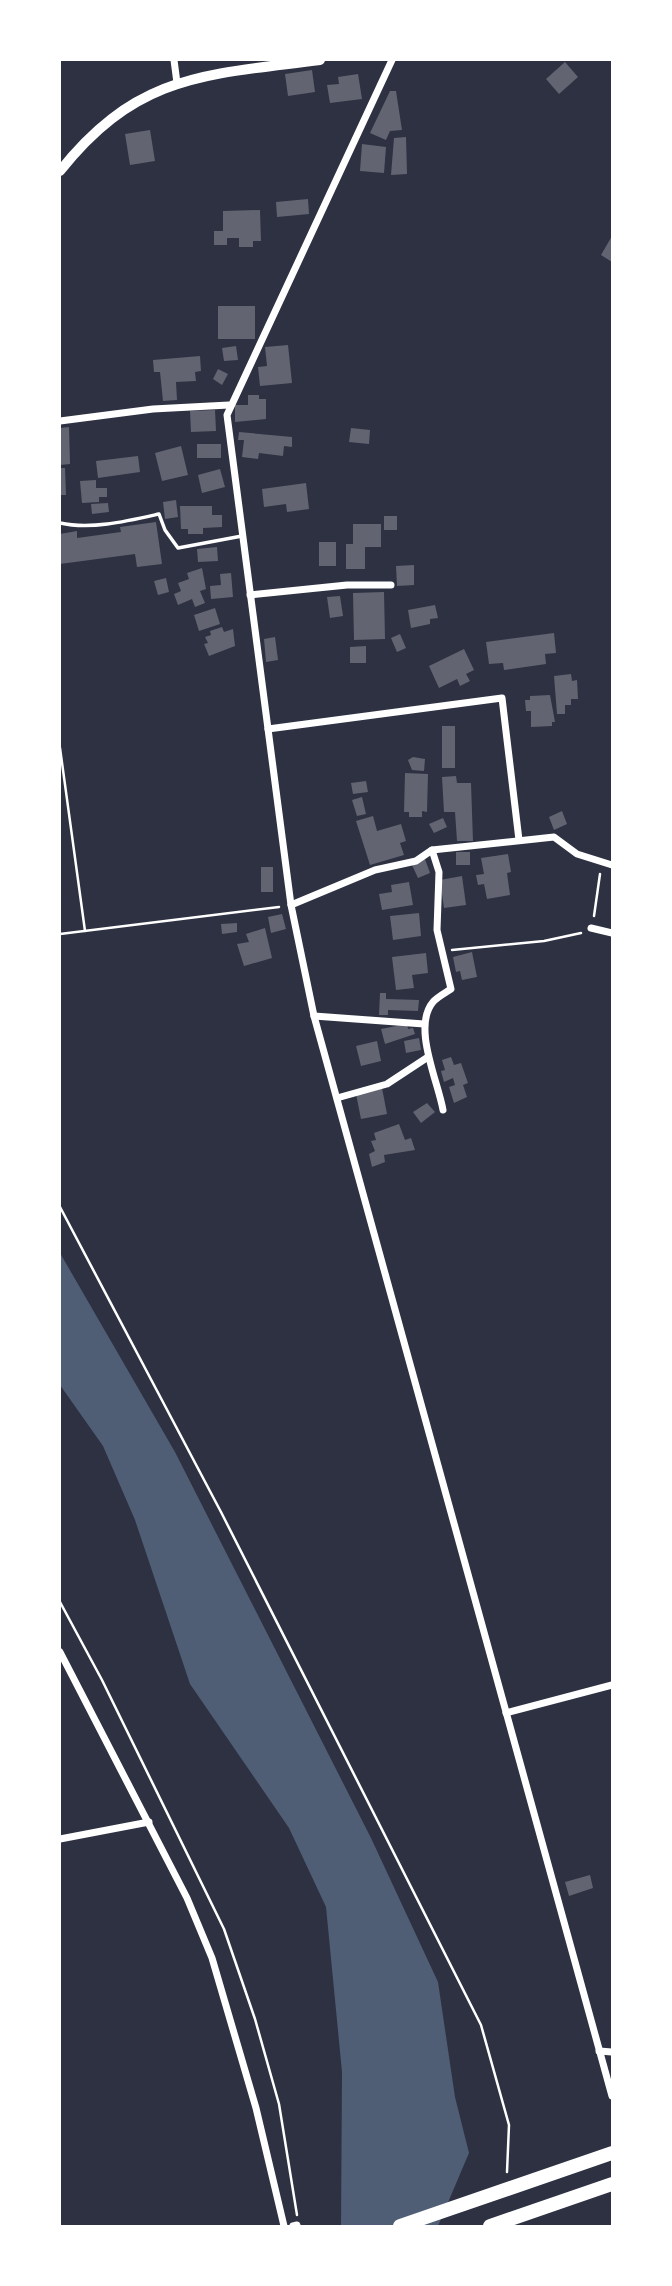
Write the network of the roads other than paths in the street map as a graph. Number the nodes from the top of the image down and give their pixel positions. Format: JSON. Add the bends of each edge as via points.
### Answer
{"nodes":[{"id":1,"x":174,"y":60,"type":"edge"},
{"id":2,"x":320,"y":60,"type":"edge"},
{"id":3,"x":392,"y":60,"type":"edge"},
{"id":4,"x":264,"y":63,"type":"edge"},
{"id":5,"x":177,"y":83,"type":"junction"},
{"id":6,"x":60,"y":171,"type":"edge"},
{"id":7,"x":229,"y":405,"type":"junction"},
{"id":8,"x":60,"y":421,"type":"edge"},
{"id":9,"x":60,"y":523,"type":"edge"},
{"id":10,"x":243,"y":536,"type":"junction"},
{"id":11,"x":391,"y":584,"type":"dead end"},
{"id":12,"x":250,"y":594,"type":"junction"},
{"id":13,"x":268,"y":729,"type":"junction"},
{"id":14,"x":519,"y":840,"type":"junction"},
{"id":15,"x":432,"y":850,"type":"junction"},
{"id":16,"x":612,"y":865,"type":"edge"},
{"id":17,"x":291,"y":905,"type":"junction"},
{"id":18,"x":591,"y":928,"type":"road end"},
{"id":19,"x":612,"y":933,"type":"edge"},
{"id":20,"x":314,"y":1016,"type":"junction"},
{"id":21,"x":424,"y":1024,"type":"junction"},
{"id":22,"x":428,"y":1057,"type":"junction"},
{"id":23,"x":337,"y":1098,"type":"junction"},
{"id":24,"x":443,"y":1110,"type":"dead end"},
{"id":25,"x":60,"y":1652,"type":"edge"},
{"id":26,"x":612,"y":1685,"type":"edge"},
{"id":27,"x":506,"y":1713,"type":"junction"},
{"id":28,"x":149,"y":1822,"type":"junction"},
{"id":29,"x":60,"y":1839,"type":"edge"},
{"id":30,"x":599,"y":2051,"type":"junction"},
{"id":31,"x":612,"y":2052,"type":"edge"},
{"id":32,"x":612,"y":2096,"type":"edge"},
{"id":33,"x":612,"y":2153,"type":"edge"},
{"id":34,"x":612,"y":2184,"type":"edge"},
{"id":35,"x":284,"y":2227,"type":"edge"},
{"id":36,"x":400,"y":2227,"type":"edge"},
{"id":37,"x":490,"y":2227,"type":"edge"}],
"edges":[{"from":1,"to":5,"type":"street"},
{"from":2,"to":4,"type":"street"},
{"from":3,"to":7,"type":"street"},
{"from":4,"to":5,"type":"street"},
{"from":5,"to":6,"type":"street","via":[[146,95],[108,120]]},
{"from":7,"to":8,"type":"street"},
{"from":7,"to":10,"type":"street"},
{"from":9,"to":10,"type":"lane","via":[[126,522],[159,514],[178,548]]},
{"from":10,"to":12,"type":"street"},
{"from":11,"to":12,"type":"street"},
{"from":12,"to":13,"type":"street"},
{"from":13,"to":14,"type":"street","via":[[502,698]]},
{"from":13,"to":17,"type":"street"},
{"from":14,"to":15,"type":"street"},
{"from":14,"to":16,"type":"street","via":[[554,837],[577,853]]},
{"from":15,"to":17,"type":"street","via":[[416,861],[375,870]]},
{"from":15,"to":21,"type":"street","via":[[439,872],[436,918],[450,989],[433,1002]]},
{"from":17,"to":20,"type":"street"},
{"from":18,"to":19,"type":"street"},
{"from":20,"to":21,"type":"street"},
{"from":20,"to":23,"type":"street"},
{"from":21,"to":22,"type":"street"},
{"from":22,"to":23,"type":"street","via":[[387,1084]]},
{"from":22,"to":24,"type":"street","via":[[438,1079]]},
{"from":23,"to":27,"type":"street"},
{"from":25,"to":28,"type":"street"},
{"from":26,"to":27,"type":"street"},
{"from":27,"to":30,"type":"street"},
{"from":28,"to":29,"type":"street"},
{"from":28,"to":35,"type":"street","via":[[212,1958],[257,2108]]},
{"from":30,"to":31,"type":"street"},
{"from":30,"to":32,"type":"street"},
{"from":33,"to":36,"type":"highway"},
{"from":34,"to":37,"type":"highway"}]}
